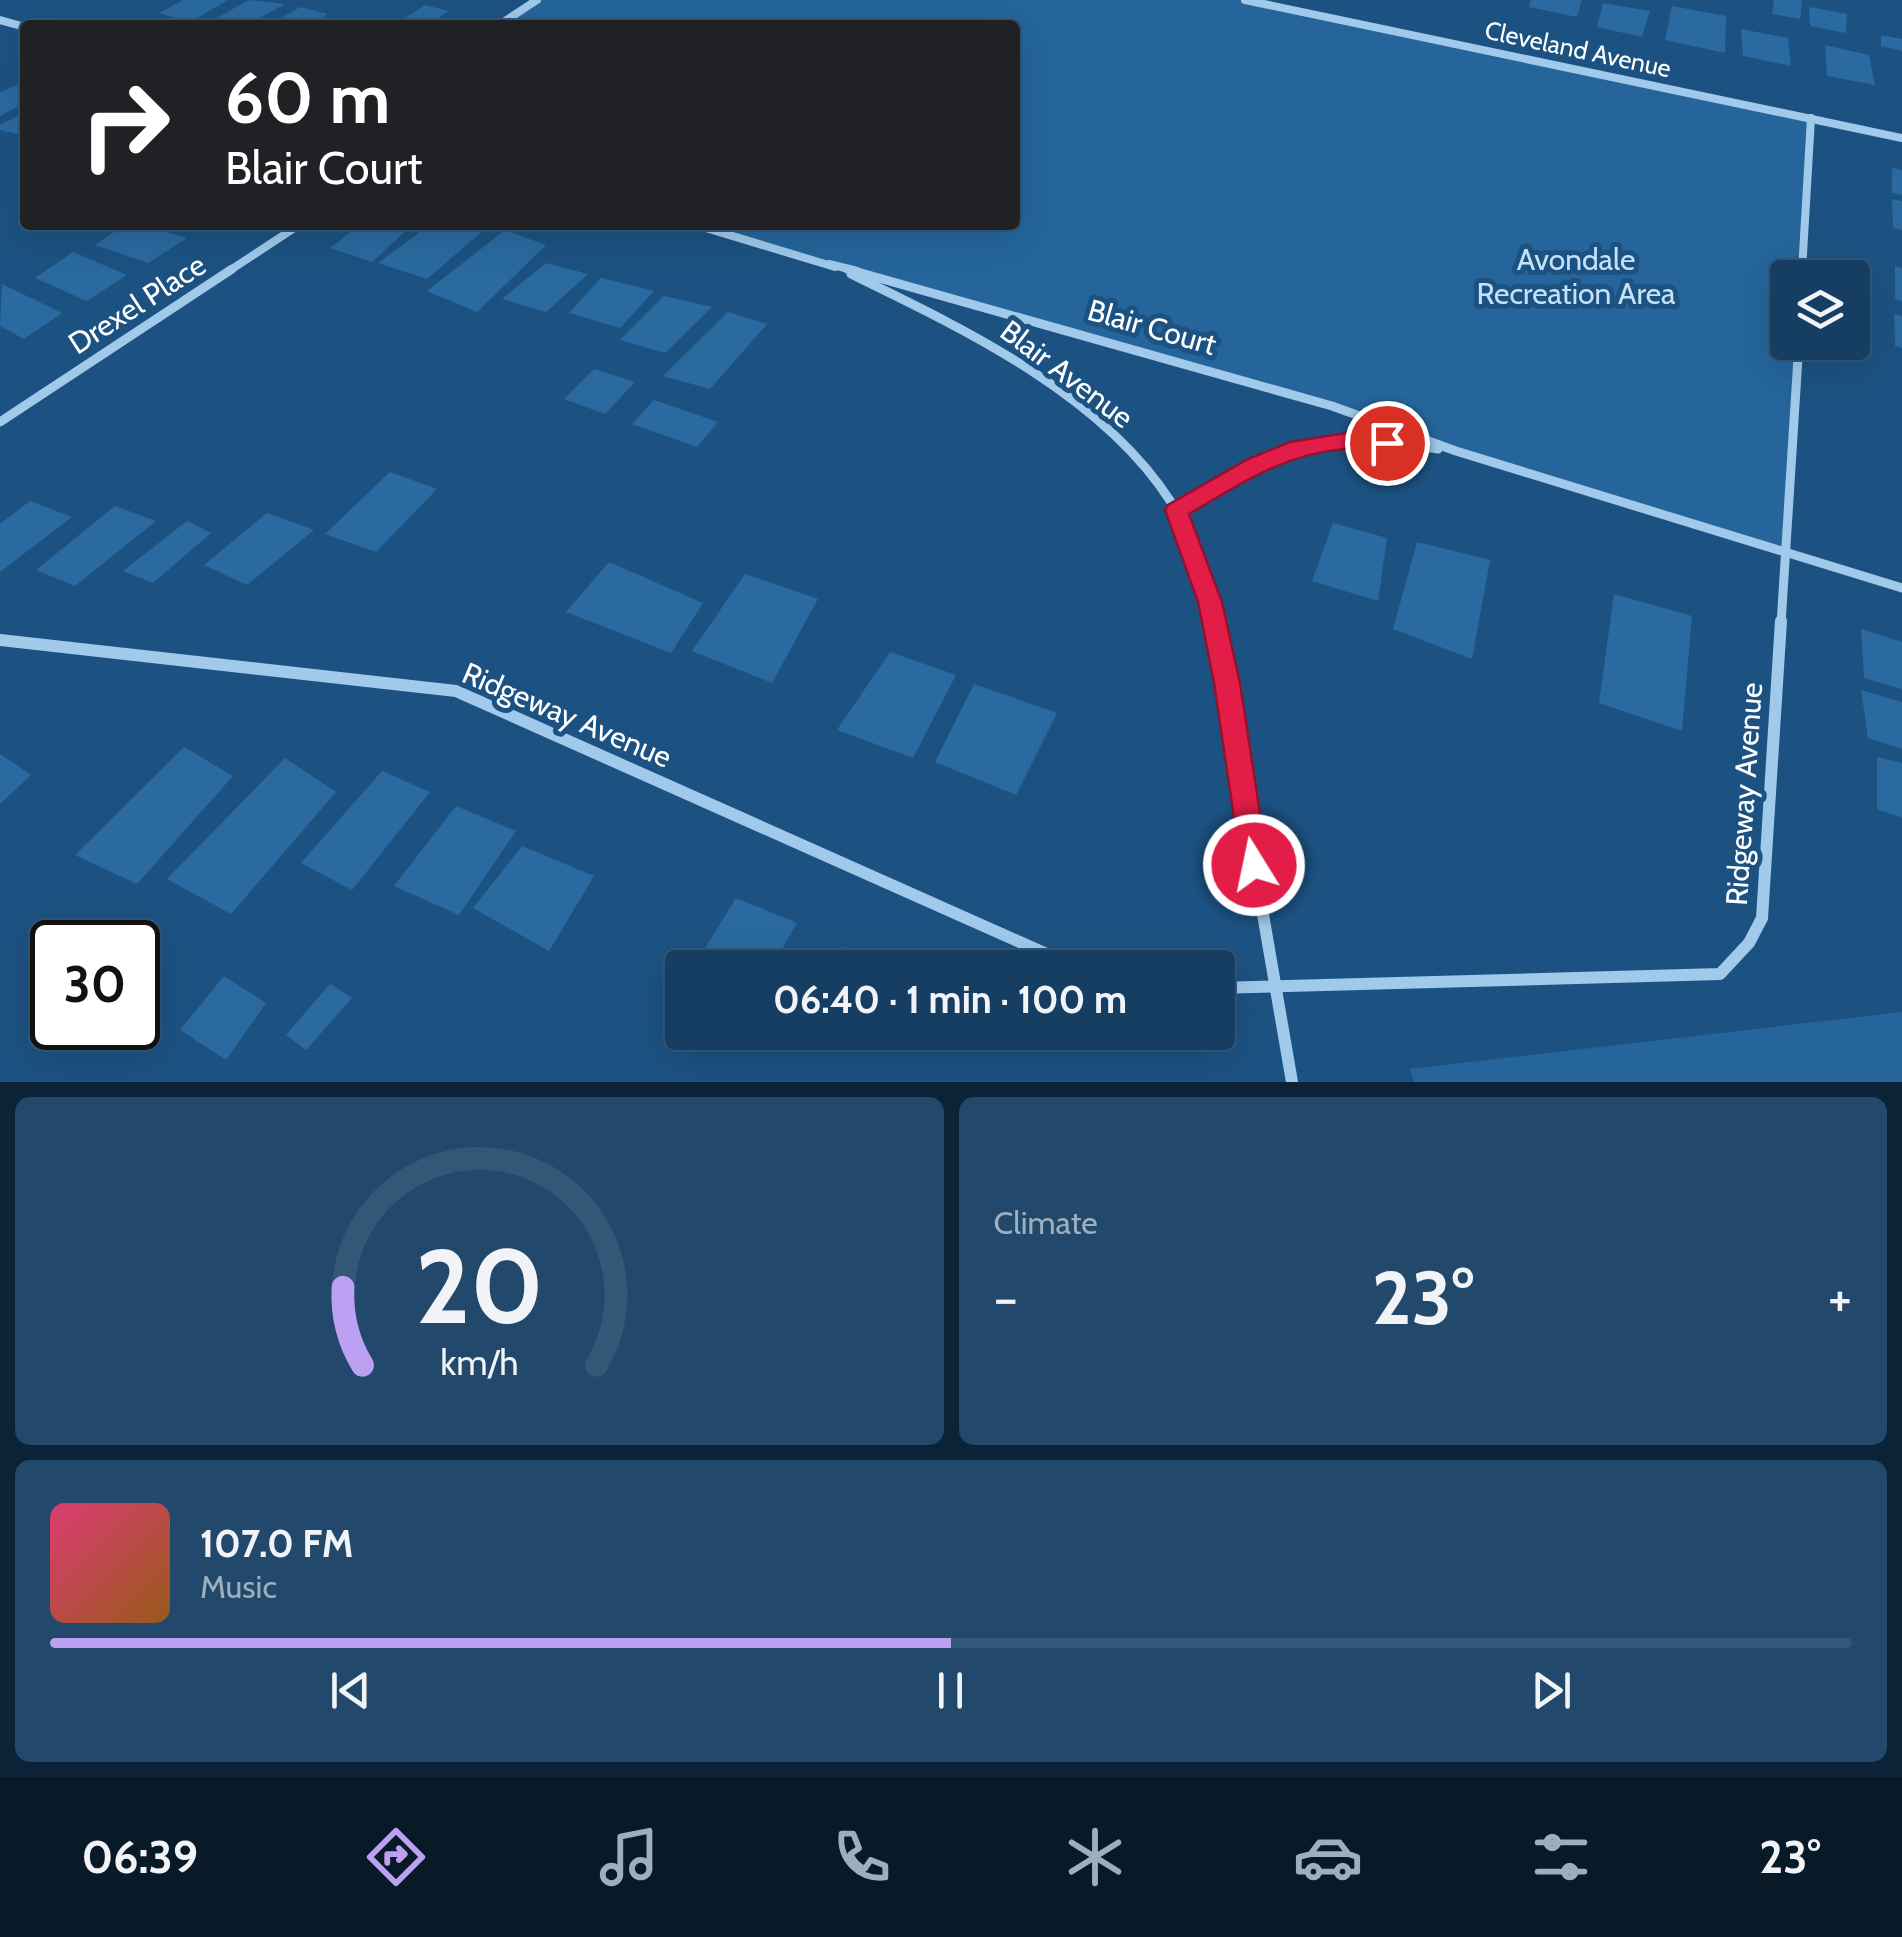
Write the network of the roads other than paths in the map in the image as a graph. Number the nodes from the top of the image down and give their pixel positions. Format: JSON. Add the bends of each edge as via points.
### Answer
{"nodes":[{"id":1,"x":537,"y":0,"type":"edge"},
{"id":2,"x":1245,"y":0,"type":"edge"},
{"id":3,"x":507,"y":20,"type":"edge"},
{"id":4,"x":1811,"y":118,"type":"junction"},
{"id":5,"x":1902,"y":138,"type":"edge"},
{"id":6,"x":291,"y":230,"type":"edge"},
{"id":7,"x":713,"y":230,"type":"edge"},
{"id":8,"x":1803,"y":260,"type":"edge"},
{"id":9,"x":829,"y":264,"type":"junction"},
{"id":10,"x":1798,"y":360,"type":"edge"},
{"id":11,"x":0,"y":422,"type":"edge"},
{"id":12,"x":1456,"y":450,"type":"junction"},
{"id":13,"x":1176,"y":510,"type":"junction"},
{"id":14,"x":1788,"y":554,"type":"junction"},
{"id":15,"x":1902,"y":588,"type":"edge"},
{"id":16,"x":0,"y":640,"type":"edge"},
{"id":17,"x":1038,"y":950,"type":"edge"},
{"id":18,"x":1235,"y":988,"type":"edge"},
{"id":19,"x":1292,"y":1082,"type":"edge"}],
"edges":[{"from":1,"to":3,"type":"street"},
{"from":2,"to":4,"type":"street","name":"Cleveland Avenue"},
{"from":4,"to":5,"type":"street","name":"Cleveland Avenue"},
{"from":4,"to":8,"type":"street"},
{"from":6,"to":11,"type":"street","name":"Drexel Place"},
{"from":7,"to":9,"type":"street","name":"Blair Avenue"},
{"from":9,"to":12,"type":"street","name":"Blair Court","via":[[1294,394]]},
{"from":9,"to":13,"type":"street","name":"Blair Avenue","via":[[1020,362],[1105,427]]},
{"from":10,"to":14,"type":"street","name":"Ridgeway Avenue"},
{"from":12,"to":13,"type":"street","name":"Blair Court","via":[[1352,439],[1298,447]]},
{"from":12,"to":14,"type":"street","name":"Blair Court"},
{"from":13,"to":19,"type":"street","name":"Blair Avenue","bridge":true,"via":[[1210,602],[1227,683]]},
{"from":14,"to":15,"type":"street","name":"Blair Court"},
{"from":14,"to":18,"type":"street","name":"Ridgeway Avenue","via":[[1762,918],[1720,974]]},
{"from":16,"to":17,"type":"street","name":"Ridgeway Avenue","via":[[456,691]]}]}
